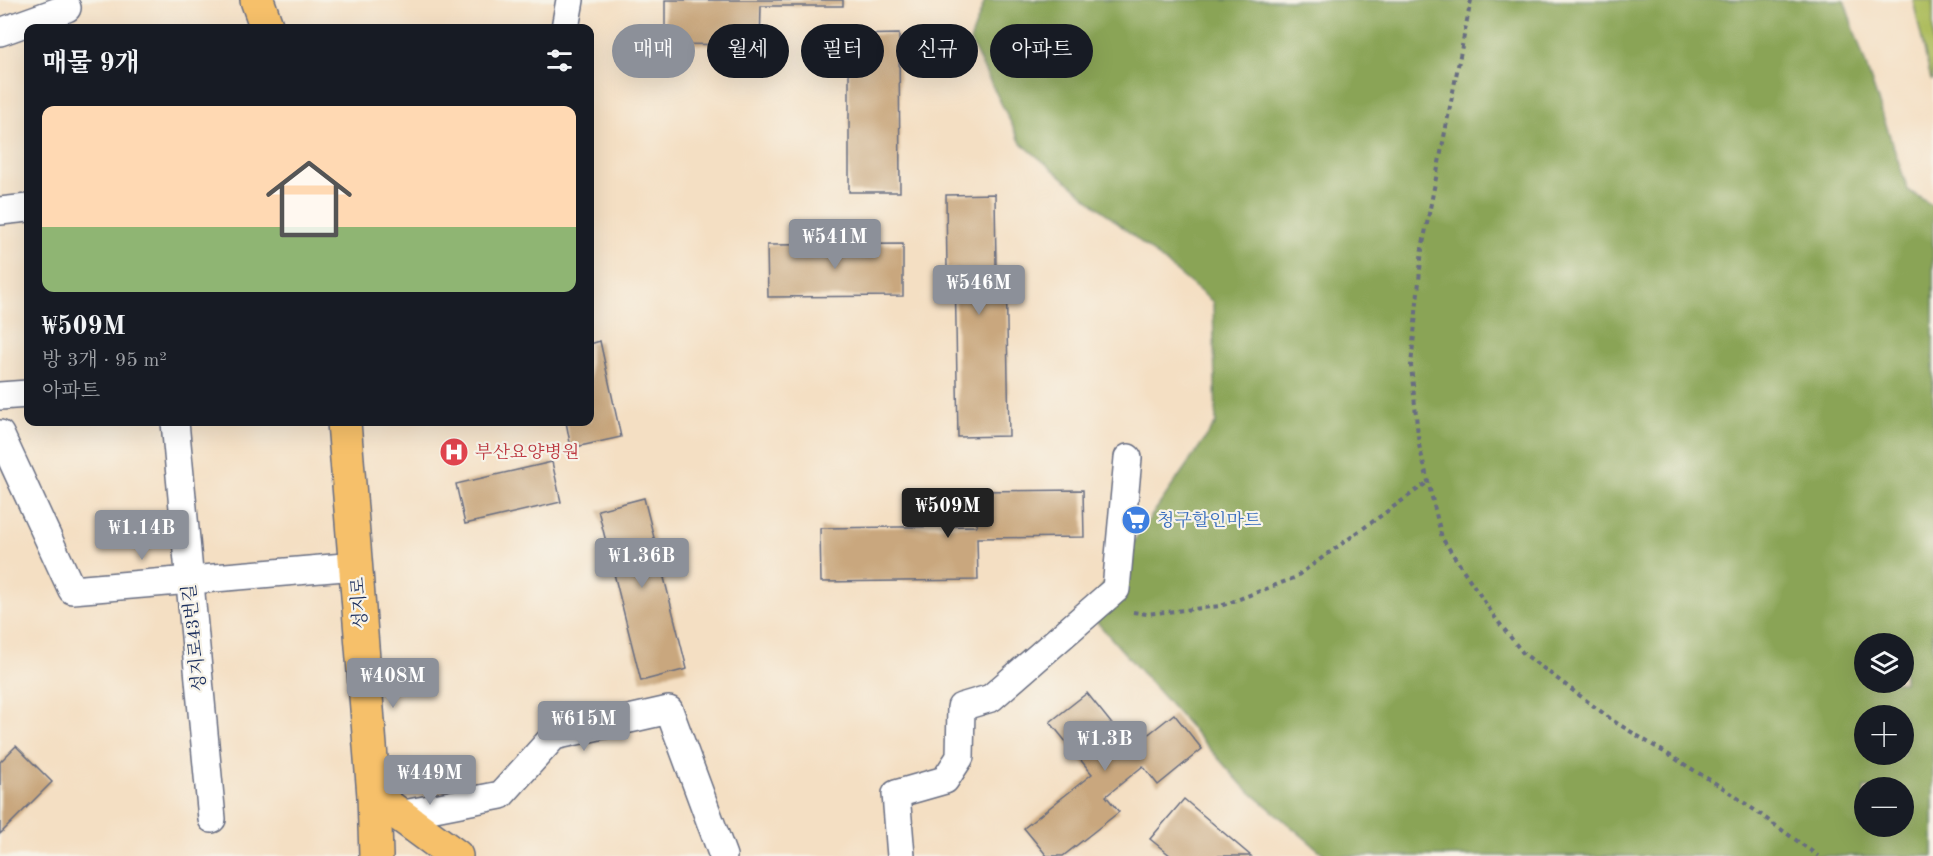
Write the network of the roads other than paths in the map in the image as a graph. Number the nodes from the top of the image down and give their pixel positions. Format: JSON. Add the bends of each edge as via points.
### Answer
{"nodes":[{"id":1,"x":257,"y":0,"type":"edge"},
{"id":2,"x":570,"y":0,"type":"edge"},
{"id":3,"x":69,"y":12,"type":"edge"},
{"id":4,"x":28,"y":24,"type":"edge"},
{"id":5,"x":266,"y":24,"type":"edge"},
{"id":6,"x":566,"y":24,"type":"edge"},
{"id":7,"x":24,"y":25,"type":"edge"},
{"id":8,"x":0,"y":32,"type":"edge"},
{"id":9,"x":24,"y":208,"type":"edge"},
{"id":10,"x":0,"y":211,"type":"edge"},
{"id":11,"x":24,"y":394,"type":"edge"},
{"id":12,"x":0,"y":396,"type":"edge"},
{"id":13,"x":175,"y":426,"type":"edge"},
{"id":14,"x":344,"y":426,"type":"edge"},
{"id":15,"x":0,"y":434,"type":"edge"},
{"id":16,"x":1128,"y":458,"type":"dead end"},
{"id":17,"x":356,"y":566,"type":"junction"},
{"id":18,"x":188,"y":579,"type":"junction"},
{"id":19,"x":387,"y":806,"type":"junction"},
{"id":20,"x":212,"y":819,"type":"dead end"},
{"id":21,"x":376,"y":856,"type":"edge"},
{"id":22,"x":456,"y":856,"type":"edge"},
{"id":23,"x":723,"y":856,"type":"edge"},
{"id":24,"x":901,"y":856,"type":"edge"}],
"edges":[{"from":1,"to":5,"type":"main road"},
{"from":2,"to":6,"type":"street"},
{"from":3,"to":4,"type":"street"},
{"from":7,"to":8,"type":"street"},
{"from":9,"to":10,"type":"street"},
{"from":11,"to":12,"type":"street"},
{"from":13,"to":18,"type":"street","name":"성지로43번길"},
{"from":14,"to":17,"type":"main road","name":"성지로"},
{"from":15,"to":18,"type":"street","via":[[72,590]]},
{"from":16,"to":24,"type":"street","via":[[1116,589],[991,698],[962,707],[960,757],[945,780],[896,794]]},
{"from":17,"to":18,"type":"street"},
{"from":17,"to":19,"type":"main road","name":"성지로"},
{"from":18,"to":20,"type":"street","name":"성지로43번길"},
{"from":19,"to":21,"type":"main road","name":"성지로"},
{"from":19,"to":22,"type":"main road"},
{"from":19,"to":23,"type":"street","via":[[501,795],[554,736],[669,710]]}]}
